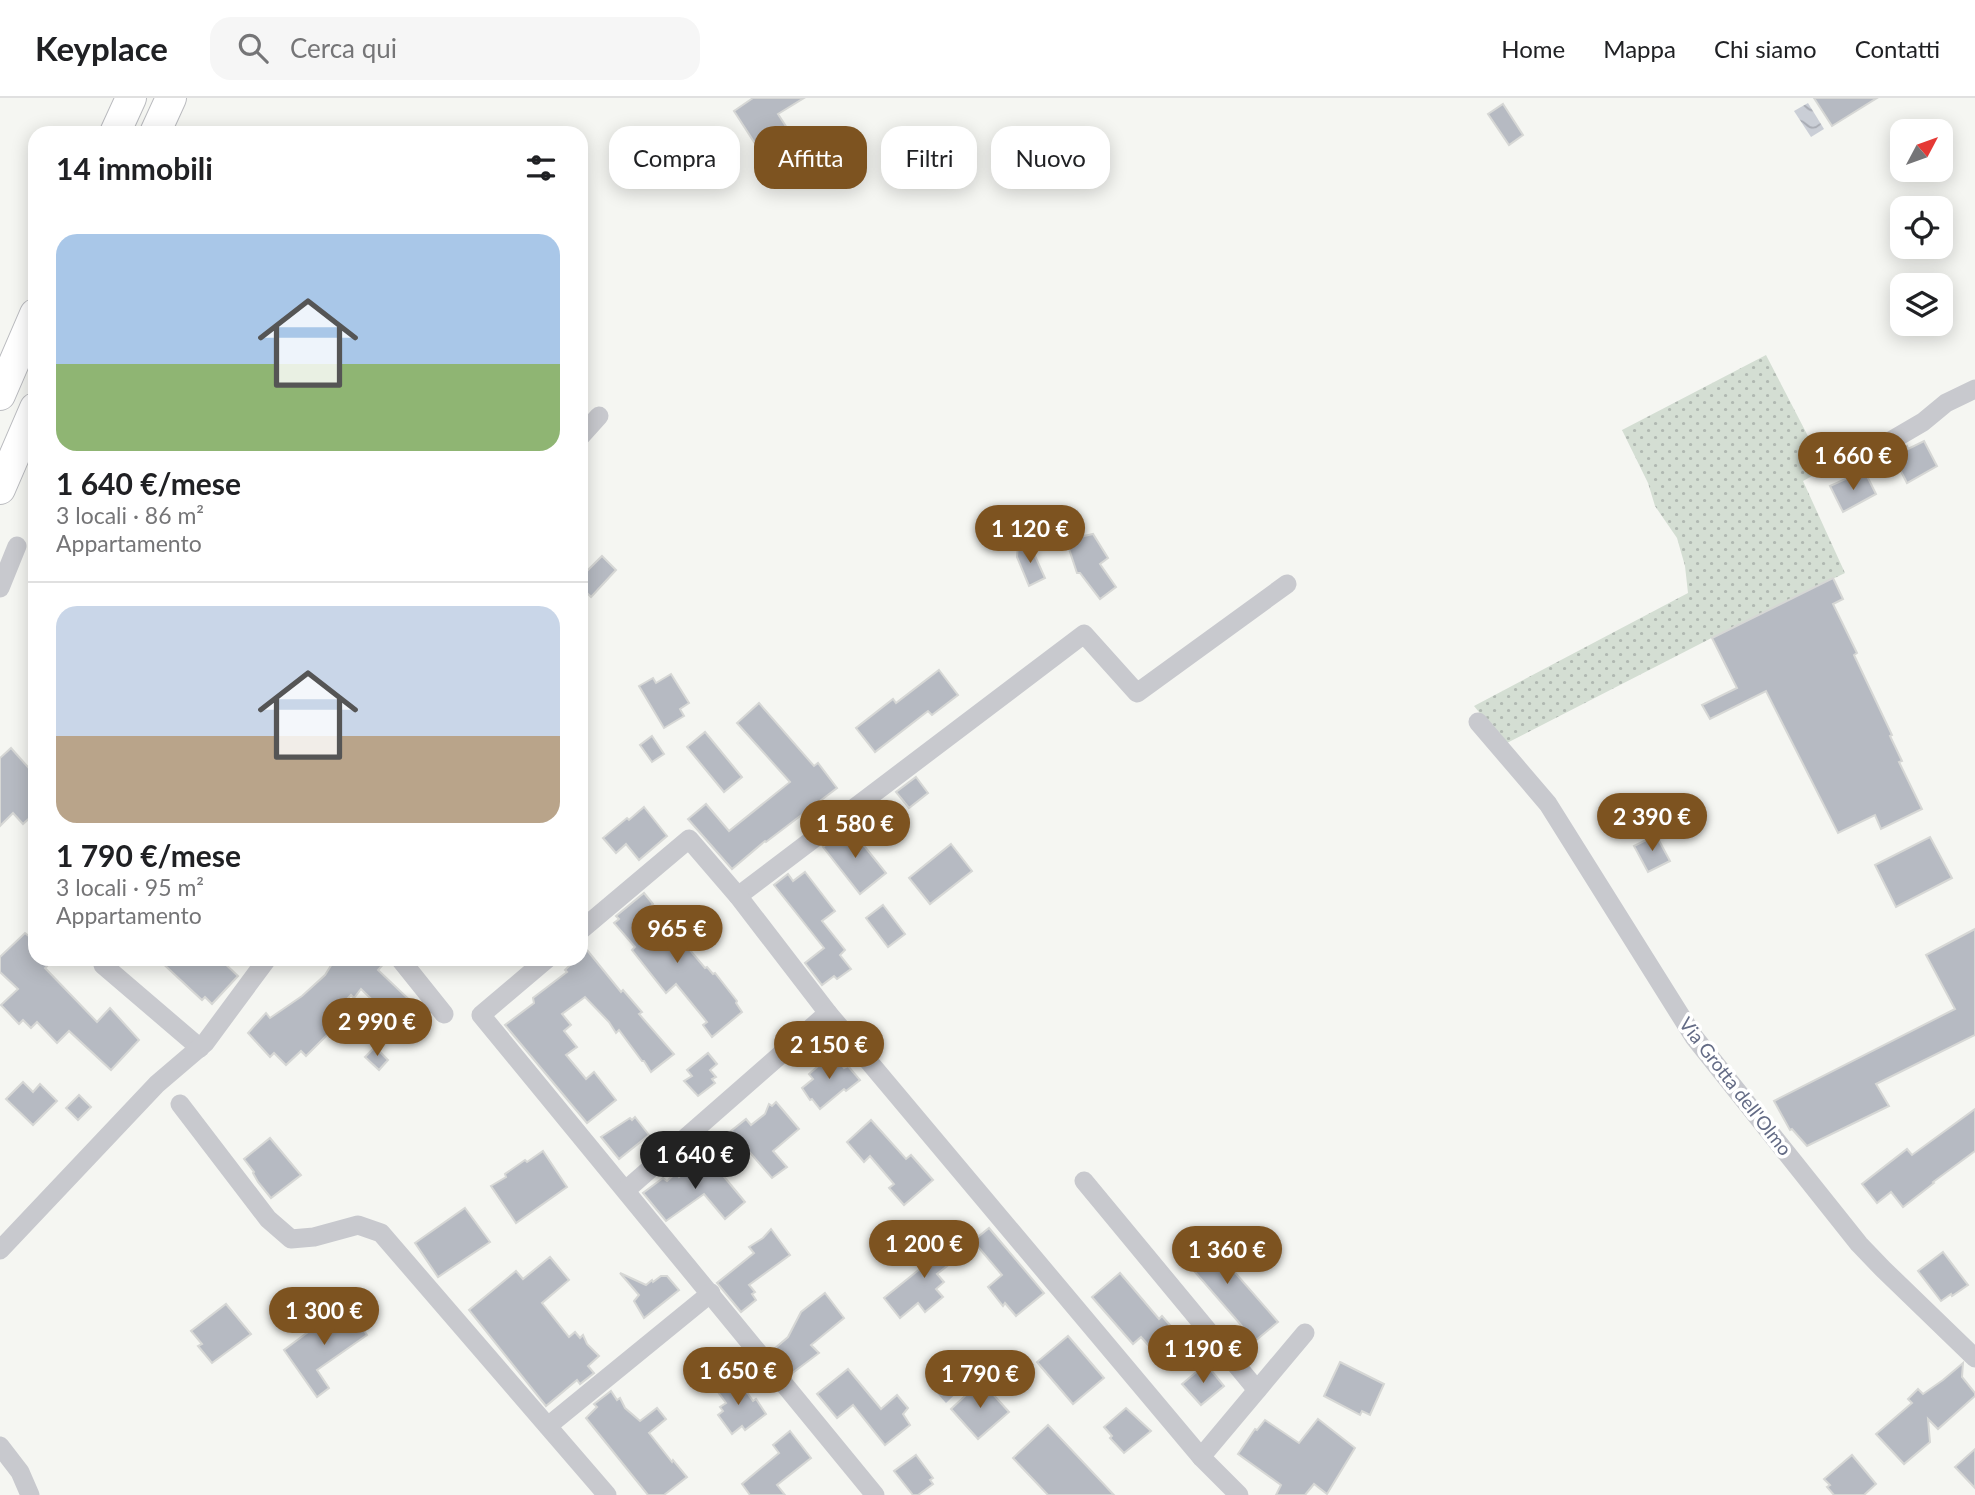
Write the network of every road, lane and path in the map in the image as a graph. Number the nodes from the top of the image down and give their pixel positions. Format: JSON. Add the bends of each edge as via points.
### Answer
{"nodes":[{"id":1,"x":131,"y":98,"type":"edge"},
{"id":2,"x":171,"y":98,"type":"edge"},
{"id":3,"x":119,"y":126,"type":"edge"},
{"id":4,"x":158,"y":126,"type":"edge"},
{"id":5,"x":28,"y":330,"type":"edge"},
{"id":6,"x":1975,"y":389,"type":"edge"},
{"id":7,"x":0,"y":395,"type":"edge"},
{"id":8,"x":599,"y":416,"type":"dead end"},
{"id":9,"x":28,"y":424,"type":"edge"},
{"id":10,"x":588,"y":428,"type":"edge"},
{"id":11,"x":1882,"y":446,"type":"dead end"},
{"id":12,"x":0,"y":489,"type":"edge"},
{"id":13,"x":17,"y":546,"type":"dead end"},
{"id":14,"x":1287,"y":584,"type":"dead end"},
{"id":15,"x":0,"y":587,"type":"edge"},
{"id":16,"x":1478,"y":722,"type":"dead end"},
{"id":17,"x":738,"y":896,"type":"junction"},
{"id":18,"x":588,"y":924,"type":"edge"},
{"id":19,"x":104,"y":966,"type":"edge"},
{"id":20,"x":262,"y":966,"type":"edge"},
{"id":21,"x":406,"y":966,"type":"edge"},
{"id":22,"x":539,"y":966,"type":"edge"},
{"id":23,"x":828,"y":1013,"type":"junction"},
{"id":24,"x":444,"y":1014,"type":"dead end"},
{"id":25,"x":200,"y":1048,"type":"junction"},
{"id":26,"x":180,"y":1104,"type":"dead end"},
{"id":27,"x":1084,"y":1181,"type":"dead end"},
{"id":28,"x":626,"y":1190,"type":"junction"},
{"id":29,"x":0,"y":1250,"type":"edge"},
{"id":30,"x":711,"y":1293,"type":"junction"},
{"id":31,"x":1305,"y":1333,"type":"dead end"},
{"id":32,"x":1975,"y":1358,"type":"edge"},
{"id":33,"x":1257,"y":1390,"type":"junction"},
{"id":34,"x":548,"y":1426,"type":"junction"},
{"id":35,"x":0,"y":1446,"type":"edge"},
{"id":36,"x":1201,"y":1457,"type":"junction"},
{"id":37,"x":30,"y":1495,"type":"edge"},
{"id":38,"x":607,"y":1495,"type":"edge"},
{"id":39,"x":875,"y":1495,"type":"edge"},
{"id":40,"x":1239,"y":1495,"type":"edge"}],
"edges":[{"from":1,"to":3,"type":"highway"},
{"from":2,"to":4,"type":"highway"},
{"from":5,"to":7,"type":"highway"},
{"from":6,"to":11,"type":"street"},
{"from":8,"to":10,"type":"street"},
{"from":9,"to":12,"type":"highway"},
{"from":13,"to":15,"type":"street"},
{"from":14,"to":17,"type":"street","via":[[1137,693],[1084,635]]},
{"from":16,"to":32,"type":"street","name":"Via Grotta dell'Olmo","via":[[1548,804],[1693,1037],[1859,1244]]},
{"from":17,"to":18,"type":"street","via":[[689,838]]},
{"from":17,"to":23,"type":"street"},
{"from":19,"to":25,"type":"street"},
{"from":20,"to":25,"type":"street"},
{"from":21,"to":24,"type":"street"},
{"from":22,"to":28,"type":"street","via":[[481,1015]]},
{"from":23,"to":28,"type":"street"},
{"from":23,"to":36,"type":"street"},
{"from":25,"to":29,"type":"street","via":[[157,1084]]},
{"from":26,"to":34,"type":"street","via":[[268,1219],[291,1239],[358,1225],[381,1233]]},
{"from":27,"to":33,"type":"street"},
{"from":28,"to":30,"type":"street"},
{"from":30,"to":34,"type":"street"},
{"from":30,"to":39,"type":"street"},
{"from":31,"to":33,"type":"street"},
{"from":33,"to":36,"type":"street"},
{"from":34,"to":38,"type":"street"},
{"from":35,"to":37,"type":"street"},
{"from":36,"to":40,"type":"street"}]}
